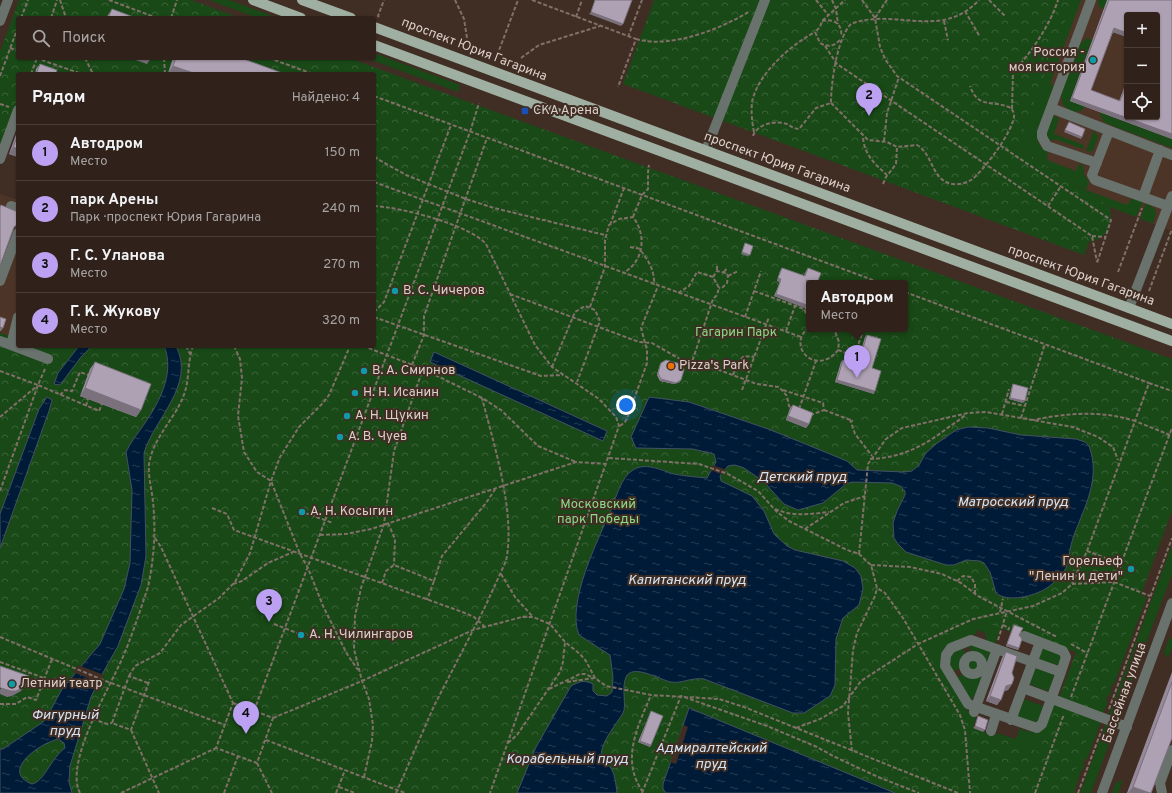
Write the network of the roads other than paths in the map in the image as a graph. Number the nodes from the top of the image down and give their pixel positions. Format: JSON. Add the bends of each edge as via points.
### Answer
{"nodes":[{"id":1,"x":8,"y":0,"type":"edge"},
{"id":2,"x":253,"y":0,"type":"edge"},
{"id":3,"x":302,"y":0,"type":"edge"},
{"id":4,"x":765,"y":0,"type":"edge"},
{"id":5,"x":1091,"y":0,"type":"edge"},
{"id":6,"x":296,"y":16,"type":"edge"},
{"id":7,"x":346,"y":16,"type":"edge"},
{"id":8,"x":0,"y":21,"type":"edge"},
{"id":9,"x":376,"y":28,"type":"edge"},
{"id":10,"x":376,"y":46,"type":"edge"},
{"id":11,"x":1051,"y":108,"type":"junction"},
{"id":12,"x":16,"y":115,"type":"edge"},
{"id":13,"x":1109,"y":131,"type":"junction"},
{"id":14,"x":706,"y":150,"type":"junction"},
{"id":15,"x":1160,"y":150,"type":"junction"},
{"id":16,"x":1172,"y":155,"type":"edge"},
{"id":17,"x":0,"y":159,"type":"edge"},
{"id":18,"x":1097,"y":163,"type":"junction"},
{"id":19,"x":1144,"y":197,"type":"junction"},
{"id":20,"x":1171,"y":200,"type":"edge"},
{"id":21,"x":16,"y":238,"type":"edge"},
{"id":22,"x":0,"y":281,"type":"edge"},
{"id":23,"x":1130,"y":308,"type":"junction"},
{"id":24,"x":1172,"y":324,"type":"edge"},
{"id":25,"x":16,"y":326,"type":"edge"},
{"id":26,"x":0,"y":341,"type":"edge"},
{"id":27,"x":1172,"y":341,"type":"edge"},
{"id":28,"x":11,"y":345,"type":"junction"},
{"id":29,"x":16,"y":347,"type":"edge"},
{"id":30,"x":19,"y":348,"type":"edge"},
{"id":31,"x":48,"y":359,"type":"road end"},
{"id":32,"x":1172,"y":603,"type":"edge"},
{"id":33,"x":1024,"y":636,"type":"dead end"},
{"id":34,"x":963,"y":642,"type":"junction"},
{"id":35,"x":1040,"y":642,"type":"junction"},
{"id":36,"x":996,"y":647,"type":"junction"},
{"id":37,"x":969,"y":657,"type":"junction"},
{"id":38,"x":1032,"y":662,"type":"junction"},
{"id":39,"x":965,"y":669,"type":"junction"},
{"id":40,"x":985,"y":669,"type":"junction"},
{"id":41,"x":1060,"y":672,"type":"junction"},
{"id":42,"x":951,"y":676,"type":"junction"},
{"id":43,"x":1023,"y":688,"type":"junction"},
{"id":44,"x":1051,"y":698,"type":"junction"},
{"id":45,"x":975,"y":710,"type":"junction"},
{"id":46,"x":996,"y":715,"type":"junction"},
{"id":47,"x":1011,"y":720,"type":"junction"},
{"id":48,"x":1127,"y":727,"type":"junction"},
{"id":49,"x":990,"y":731,"type":"dead end"},
{"id":50,"x":1172,"y":750,"type":"edge"},
{"id":51,"x":1102,"y":793,"type":"edge"},
{"id":52,"x":1162,"y":793,"type":"edge"}],
"edges":[{"from":1,"to":8,"type":"street"},
{"from":2,"to":6,"type":"main road"},
{"from":3,"to":7,"type":"main road"},
{"from":4,"to":14,"type":"street"},
{"from":5,"to":11,"type":"street"},
{"from":9,"to":14,"type":"main road","name":"проспект Юрия Гагарина"},
{"from":10,"to":27,"type":"main road"},
{"from":11,"to":13,"type":"street"},
{"from":11,"to":18,"type":"street","via":[[1042,132],[1048,146]]},
{"from":12,"to":17,"type":"street"},
{"from":13,"to":15,"type":"street"},
{"from":13,"to":18,"type":"street"},
{"from":14,"to":23,"type":"main road","name":"проспект Юрия Гагарина"},
{"from":15,"to":16,"type":"street"},
{"from":15,"to":19,"type":"street"},
{"from":18,"to":19,"type":"street","via":[[1092,175],[1095,180]]},
{"from":19,"to":20,"type":"street"},
{"from":20,"to":23,"type":"street"},
{"from":21,"to":22,"type":"street"},
{"from":23,"to":24,"type":"main road","name":"проспект Юрия Гагарина"},
{"from":25,"to":28,"type":"street"},
{"from":26,"to":28,"type":"street"},
{"from":28,"to":29,"type":"street"},
{"from":30,"to":31,"type":"street"},
{"from":32,"to":48,"type":"street","name":"Бассейная улица"},
{"from":33,"to":35,"type":"street"},
{"from":34,"to":36,"type":"street","via":[[971,640]]},
{"from":34,"to":37,"type":"street"},
{"from":34,"to":42,"type":"street","via":[[951,648],[946,655],[945,666]]},
{"from":35,"to":38,"type":"street"},
{"from":35,"to":41,"type":"street","via":[[1064,653],[1066,657]]},
{"from":36,"to":38,"type":"street"},
{"from":36,"to":40,"type":"street"},
{"from":37,"to":39,"type":"street","via":[[964,662]]},
{"from":37,"to":40,"type":"street","via":[[978,658]]},
{"from":38,"to":41,"type":"street"},
{"from":38,"to":43,"type":"street"},
{"from":39,"to":40,"type":"street","via":[[974,673]]},
{"from":39,"to":42,"type":"street"},
{"from":40,"to":45,"type":"street"},
{"from":41,"to":44,"type":"street"},
{"from":42,"to":45,"type":"street","via":[[968,704]]},
{"from":43,"to":44,"type":"street"},
{"from":43,"to":47,"type":"street"},
{"from":44,"to":47,"type":"street","via":[[1042,724],[1038,728]]},
{"from":44,"to":48,"type":"street"},
{"from":45,"to":46,"type":"street"},
{"from":46,"to":47,"type":"street"},
{"from":46,"to":49,"type":"street"},
{"from":48,"to":51,"type":"street","name":"Бассейная улица"},
{"from":50,"to":52,"type":"street","via":[[1160,783]]}]}
